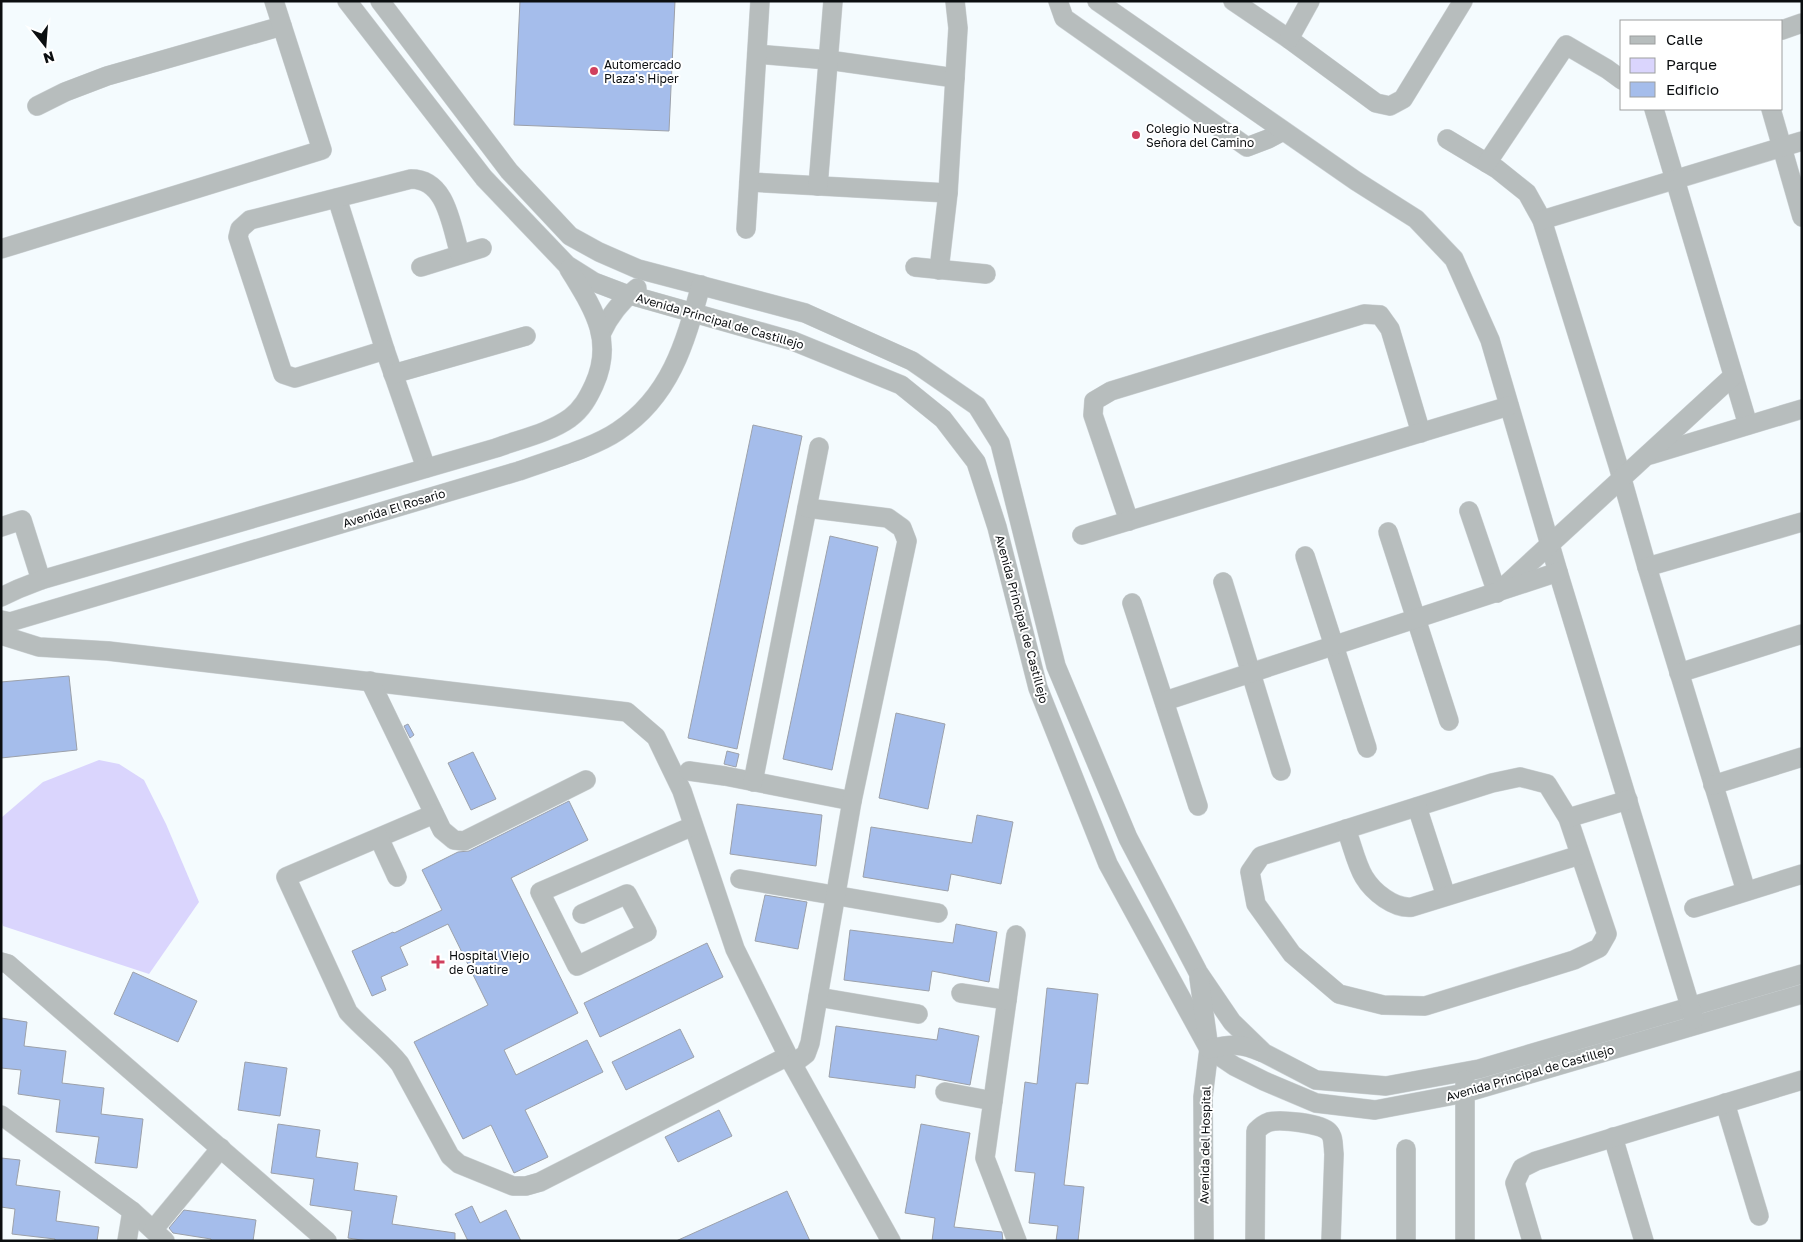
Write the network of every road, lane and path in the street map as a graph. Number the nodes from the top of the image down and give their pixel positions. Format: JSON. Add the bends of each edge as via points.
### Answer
{"nodes":[{"id":1,"x":274,"y":1,"type":"edge"},
{"id":2,"x":347,"y":1,"type":"edge"},
{"id":3,"x":380,"y":1,"type":"edge"},
{"id":4,"x":760,"y":1,"type":"edge"},
{"id":5,"x":833,"y":1,"type":"edge"},
{"id":6,"x":955,"y":1,"type":"edge"},
{"id":7,"x":1058,"y":1,"type":"edge"},
{"id":8,"x":1097,"y":1,"type":"edge"},
{"id":9,"x":1233,"y":1,"type":"edge"},
{"id":10,"x":1310,"y":1,"type":"edge"},
{"id":11,"x":1463,"y":1,"type":"edge"},
{"id":12,"x":1802,"y":24,"type":"edge"},
{"id":13,"x":282,"y":26,"type":"junction"},
{"id":14,"x":1783,"y":30,"type":"edge"},
{"id":15,"x":1289,"y":39,"type":"junction"},
{"id":16,"x":756,"y":54,"type":"junction"},
{"id":17,"x":828,"y":60,"type":"junction"},
{"id":18,"x":955,"y":78,"type":"junction"},
{"id":19,"x":1620,"y":78,"type":"edge"},
{"id":20,"x":37,"y":106,"type":"dead end"},
{"id":21,"x":1654,"y":110,"type":"edge"},
{"id":22,"x":1771,"y":110,"type":"edge"},
{"id":23,"x":1283,"y":131,"type":"junction"},
{"id":24,"x":1447,"y":139,"type":"dead end"},
{"id":25,"x":1802,"y":141,"type":"edge"},
{"id":26,"x":1781,"y":147,"type":"junction"},
{"id":27,"x":1487,"y":163,"type":"junction"},
{"id":28,"x":1675,"y":179,"type":"junction"},
{"id":29,"x":749,"y":182,"type":"junction"},
{"id":30,"x":818,"y":186,"type":"junction"},
{"id":31,"x":948,"y":193,"type":"junction"},
{"id":32,"x":337,"y":198,"type":"junction"},
{"id":33,"x":1802,"y":217,"type":"edge"},
{"id":34,"x":1542,"y":220,"type":"junction"},
{"id":35,"x":746,"y":229,"type":"dead end"},
{"id":36,"x":482,"y":248,"type":"dead end"},
{"id":37,"x":1,"y":249,"type":"edge"},
{"id":38,"x":460,"y":254,"type":"junction"},
{"id":39,"x":567,"y":266,"type":"junction"},
{"id":40,"x":420,"y":267,"type":"dead end"},
{"id":41,"x":915,"y":267,"type":"dead end"},
{"id":42,"x":939,"y":270,"type":"junction"},
{"id":43,"x":986,"y":274,"type":"dead end"},
{"id":44,"x":674,"y":278,"type":"junction"},
{"id":45,"x":701,"y":286,"type":"junction"},
{"id":46,"x":628,"y":295,"type":"junction"},
{"id":47,"x":693,"y":314,"type":"junction"},
{"id":48,"x":601,"y":334,"type":"junction"},
{"id":49,"x":526,"y":336,"type":"dead end"},
{"id":50,"x":385,"y":350,"type":"junction"},
{"id":51,"x":393,"y":374,"type":"junction"},
{"id":52,"x":1733,"y":376,"type":"junction"},
{"id":53,"x":1509,"y":406,"type":"junction"},
{"id":54,"x":1802,"y":408,"type":"edge"},
{"id":55,"x":1748,"y":425,"type":"junction"},
{"id":56,"x":1421,"y":433,"type":"junction"},
{"id":57,"x":819,"y":446,"type":"dead end"},
{"id":58,"x":1645,"y":456,"type":"junction"},
{"id":59,"x":426,"y":468,"type":"junction"},
{"id":60,"x":1620,"y":471,"type":"junction"},
{"id":61,"x":807,"y":508,"type":"junction"},
{"id":62,"x":1469,"y":511,"type":"dead end"},
{"id":63,"x":1129,"y":521,"type":"junction"},
{"id":64,"x":1802,"y":522,"type":"edge"},
{"id":65,"x":1,"y":527,"type":"edge"},
{"id":66,"x":1388,"y":532,"type":"dead end"},
{"id":67,"x":1082,"y":535,"type":"dead end"},
{"id":68,"x":1550,"y":544,"type":"junction"},
{"id":69,"x":1305,"y":556,"type":"dead end"},
{"id":70,"x":1647,"y":567,"type":"junction"},
{"id":71,"x":1558,"y":572,"type":"junction"},
{"id":72,"x":41,"y":580,"type":"junction"},
{"id":73,"x":1223,"y":582,"type":"dead end"},
{"id":74,"x":1497,"y":592,"type":"junction"},
{"id":75,"x":1,"y":597,"type":"edge"},
{"id":76,"x":1132,"y":603,"type":"dead end"},
{"id":77,"x":1416,"y":619,"type":"junction"},
{"id":78,"x":1,"y":620,"type":"edge"},
{"id":79,"x":1802,"y":634,"type":"edge"},
{"id":80,"x":1,"y":635,"type":"edge"},
{"id":81,"x":1333,"y":646,"type":"junction"},
{"id":82,"x":1252,"y":672,"type":"junction"},
{"id":83,"x":1679,"y":673,"type":"junction"},
{"id":84,"x":370,"y":681,"type":"junction"},
{"id":85,"x":1165,"y":701,"type":"junction"},
{"id":86,"x":1448,"y":721,"type":"dead end"},
{"id":87,"x":1367,"y":748,"type":"dead end"},
{"id":88,"x":1802,"y":757,"type":"edge"},
{"id":89,"x":1281,"y":771,"type":"dead end"},
{"id":90,"x":689,"y":772,"type":"dead end"},
{"id":91,"x":586,"y":780,"type":"dead end"},
{"id":92,"x":753,"y":782,"type":"junction"},
{"id":93,"x":1714,"y":785,"type":"junction"},
{"id":94,"x":1628,"y":800,"type":"junction"},
{"id":95,"x":852,"y":801,"type":"junction"},
{"id":96,"x":1198,"y":806,"type":"dead end"},
{"id":97,"x":1417,"y":807,"type":"junction"},
{"id":98,"x":434,"y":814,"type":"junction"},
{"id":99,"x":1568,"y":818,"type":"junction"},
{"id":100,"x":693,"y":826,"type":"junction"},
{"id":101,"x":1346,"y":829,"type":"junction"},
{"id":102,"x":379,"y":838,"type":"junction"},
{"id":103,"x":1580,"y":855,"type":"junction"},
{"id":104,"x":1802,"y":874,"type":"edge"},
{"id":105,"x":397,"y":877,"type":"dead end"},
{"id":106,"x":740,"y":879,"type":"dead end"},
{"id":107,"x":1746,"y":891,"type":"junction"},
{"id":108,"x":836,"y":896,"type":"junction"},
{"id":109,"x":1446,"y":896,"type":"junction"},
{"id":110,"x":1694,"y":908,"type":"dead end"},
{"id":111,"x":582,"y":914,"type":"dead end"},
{"id":112,"x":938,"y":914,"type":"dead end"},
{"id":113,"x":1016,"y":935,"type":"dead end"},
{"id":114,"x":1,"y":962,"type":"edge"},
{"id":115,"x":1198,"y":972,"type":"junction"},
{"id":116,"x":1802,"y":974,"type":"edge"},
{"id":117,"x":961,"y":993,"type":"dead end"},
{"id":118,"x":1802,"y":994,"type":"edge"},
{"id":119,"x":818,"y":998,"type":"junction"},
{"id":120,"x":1006,"y":1000,"type":"junction"},
{"id":121,"x":1691,"y":1007,"type":"junction"},
{"id":122,"x":918,"y":1014,"type":"dead end"},
{"id":123,"x":1696,"y":1025,"type":"junction"},
{"id":124,"x":1209,"y":1049,"type":"junction"},
{"id":125,"x":1264,"y":1053,"type":"junction"},
{"id":126,"x":790,"y":1060,"type":"junction"},
{"id":127,"x":1465,"y":1072,"type":"junction"},
{"id":128,"x":1802,"y":1080,"type":"edge"},
{"id":129,"x":945,"y":1092,"type":"dead end"},
{"id":130,"x":1465,"y":1093,"type":"junction"},
{"id":131,"x":993,"y":1101,"type":"junction"},
{"id":132,"x":1725,"y":1103,"type":"junction"},
{"id":133,"x":1,"y":1115,"type":"edge"},
{"id":134,"x":1613,"y":1137,"type":"junction"},
{"id":135,"x":220,"y":1148,"type":"junction"},
{"id":136,"x":1406,"y":1149,"type":"dead end"},
{"id":137,"x":132,"y":1211,"type":"junction"},
{"id":138,"x":1759,"y":1216,"type":"dead end"},
{"id":139,"x":159,"y":1235,"type":"edge"},
{"id":140,"x":127,"y":1241,"type":"edge"},
{"id":141,"x":327,"y":1241,"type":"edge"},
{"id":142,"x":891,"y":1241,"type":"edge"},
{"id":143,"x":1017,"y":1241,"type":"edge"},
{"id":144,"x":1204,"y":1241,"type":"edge"},
{"id":145,"x":1255,"y":1241,"type":"edge"},
{"id":146,"x":1331,"y":1241,"type":"edge"},
{"id":147,"x":1406,"y":1241,"type":"edge"},
{"id":148,"x":1464,"y":1241,"type":"edge"},
{"id":149,"x":1532,"y":1241,"type":"edge"},
{"id":150,"x":1644,"y":1241,"type":"edge"}],
"edges":[{"from":1,"to":13,"type":"street"},
{"from":2,"to":39,"type":"street","name":"Avenida Principal de Castillejo","via":[[484,178]]},
{"from":3,"to":44,"type":"street","name":"Avenida Principal de Castillejo","via":[[509,171],[570,236],[638,269]]},
{"from":4,"to":16,"type":"street"},
{"from":5,"to":17,"type":"street"},
{"from":6,"to":18,"type":"street","via":[[958,28]]},
{"from":7,"to":23,"type":"street","via":[[1064,18],[1247,147]]},
{"from":8,"to":23,"type":"street"},
{"from":9,"to":15,"type":"street"},
{"from":10,"to":15,"type":"street"},
{"from":11,"to":15,"type":"street","via":[[1403,99],[1390,106],[1376,103]]},
{"from":12,"to":14,"type":"street"},
{"from":13,"to":20,"type":"street","via":[[107,76]]},
{"from":13,"to":37,"type":"street","via":[[322,150]]},
{"from":16,"to":17,"type":"street"},
{"from":16,"to":29,"type":"street"},
{"from":17,"to":18,"type":"street"},
{"from":17,"to":30,"type":"street"},
{"from":18,"to":31,"type":"street"},
{"from":19,"to":27,"type":"street","via":[[1566,45]]},
{"from":21,"to":28,"type":"street"},
{"from":22,"to":26,"type":"street"},
{"from":23,"to":53,"type":"street","via":[[1416,219],[1454,259],[1490,340]]},
{"from":24,"to":27,"type":"street"},
{"from":25,"to":26,"type":"street"},
{"from":26,"to":28,"type":"street"},
{"from":26,"to":33,"type":"street"},
{"from":27,"to":34,"type":"street","via":[[1527,193]]},
{"from":28,"to":34,"type":"street"},
{"from":28,"to":52,"type":"street"},
{"from":29,"to":30,"type":"street"},
{"from":29,"to":35,"type":"street"},
{"from":30,"to":31,"type":"street"},
{"from":31,"to":42,"type":"street"},
{"from":32,"to":38,"type":"street","via":[[421,179],[443,197]]},
{"from":32,"to":50,"type":"street"},
{"from":32,"to":50,"type":"street","via":[[250,220],[240,229],[238,237],[283,374],[295,378]]},
{"from":34,"to":60,"type":"street"},
{"from":36,"to":38,"type":"street"},
{"from":38,"to":40,"type":"street"},
{"from":39,"to":46,"type":"street","name":"Avenida Principal de Castillejo","via":[[594,282]]},
{"from":39,"to":48,"type":"street","via":[[593,310]]},
{"from":41,"to":42,"type":"street"},
{"from":42,"to":43,"type":"street"},
{"from":44,"to":45,"type":"street","name":"Avenida Principal de Castillejo"},
{"from":44,"to":46,"type":"street","via":[[653,281]]},
{"from":45,"to":47,"type":"street","name":"Avenida El Rosario"},
{"from":45,"to":115,"type":"street","name":"Avenida Principal de Castillejo","via":[[805,313],[912,361],[977,406],[1000,443],[1056,666],[1128,838]]},
{"from":46,"to":47,"type":"street","name":"Avenida Principal de Castillejo"},
{"from":46,"to":48,"type":"street"},
{"from":47,"to":78,"type":"street","name":"Avenida El Rosario","via":[[662,389],[633,420],[596,442],[519,471],[10,622]]},
{"from":47,"to":124,"type":"street","name":"Avenida Principal de Castillejo","via":[[793,341],[901,384],[943,419],[976,462],[997,527],[1038,688],[1104,855]]},
{"from":48,"to":59,"type":"street","via":[[601,370],[586,402],[569,418],[496,448]]},
{"from":49,"to":51,"type":"street"},
{"from":50,"to":51,"type":"street"},
{"from":51,"to":59,"type":"street"},
{"from":52,"to":55,"type":"street"},
{"from":52,"to":58,"type":"street"},
{"from":53,"to":56,"type":"street"},
{"from":53,"to":68,"type":"street"},
{"from":54,"to":55,"type":"street"},
{"from":55,"to":58,"type":"street"},
{"from":56,"to":63,"type":"street"},
{"from":56,"to":63,"type":"street","via":[[1390,329],[1380,314],[1364,314],[1111,392],[1094,401],[1093,415]]},
{"from":57,"to":61,"type":"street"},
{"from":58,"to":60,"type":"street"},
{"from":59,"to":72,"type":"street"},
{"from":60,"to":68,"type":"street"},
{"from":60,"to":70,"type":"street"},
{"from":61,"to":92,"type":"street"},
{"from":61,"to":95,"type":"street","via":[[888,518],[902,528],[907,541]]},
{"from":62,"to":74,"type":"street"},
{"from":63,"to":67,"type":"street"},
{"from":64,"to":70,"type":"street"},
{"from":65,"to":72,"type":"street","via":[[22,520]]},
{"from":66,"to":77,"type":"street"},
{"from":68,"to":71,"type":"street"},
{"from":68,"to":74,"type":"street"},
{"from":69,"to":81,"type":"street"},
{"from":70,"to":83,"type":"street"},
{"from":71,"to":74,"type":"street"},
{"from":71,"to":94,"type":"street"},
{"from":72,"to":75,"type":"street"},
{"from":73,"to":82,"type":"street"},
{"from":74,"to":77,"type":"street"},
{"from":76,"to":85,"type":"street"},
{"from":77,"to":81,"type":"street"},
{"from":77,"to":86,"type":"street"},
{"from":79,"to":83,"type":"street"},
{"from":80,"to":84,"type":"street","via":[[39,647],[108,651]]},
{"from":81,"to":82,"type":"street"},
{"from":81,"to":87,"type":"street"},
{"from":82,"to":85,"type":"street"},
{"from":82,"to":89,"type":"street"},
{"from":83,"to":93,"type":"street"},
{"from":84,"to":98,"type":"street"},
{"from":84,"to":100,"type":"street","via":[[627,712],[656,737],[682,790]]},
{"from":85,"to":96,"type":"street"},
{"from":88,"to":93,"type":"street"},
{"from":90,"to":92,"type":"street"},
{"from":91,"to":98,"type":"street","via":[[464,842],[454,840],[442,830]]},
{"from":92,"to":95,"type":"street"},
{"from":93,"to":107,"type":"street"},
{"from":94,"to":99,"type":"street"},
{"from":94,"to":121,"type":"street"},
{"from":95,"to":108,"type":"street"},
{"from":97,"to":99,"type":"street","via":[[1520,777],[1547,784]]},
{"from":97,"to":101,"type":"street"},
{"from":97,"to":109,"type":"street"},
{"from":98,"to":102,"type":"street"},
{"from":99,"to":103,"type":"street"},
{"from":100,"to":111,"type":"street","via":[[540,892],[577,966],[647,932],[627,894]]},
{"from":100,"to":126,"type":"street","via":[[735,949]]},
{"from":101,"to":103,"type":"street","via":[[1261,856],[1250,872],[1256,904],[1292,954],[1339,994],[1383,1006],[1425,1006],[1574,960],[1599,948],[1607,934]]},
{"from":101,"to":109,"type":"street","via":[[1364,878],[1389,902],[1403,908]]},
{"from":102,"to":105,"type":"street"},
{"from":102,"to":126,"type":"street","via":[[286,877],[348,1012],[400,1064],[450,1156],[459,1164],[513,1186],[540,1182]]},
{"from":103,"to":109,"type":"street"},
{"from":104,"to":107,"type":"street"},
{"from":106,"to":108,"type":"street"},
{"from":107,"to":110,"type":"street"},
{"from":108,"to":112,"type":"street"},
{"from":108,"to":119,"type":"street"},
{"from":113,"to":120,"type":"street"},
{"from":114,"to":135,"type":"street","via":[[8,964]]},
{"from":115,"to":124,"type":"street","name":"Avenida del Hospital"},
{"from":115,"to":125,"type":"street","name":"Avenida Principal de Castillejo","via":[[1232,1022]]},
{"from":116,"to":121,"type":"street","name":"Avenida Principal de Castillejo"},
{"from":117,"to":120,"type":"street"},
{"from":118,"to":123,"type":"street","name":"Avenida Principal de Castillejo"},
{"from":119,"to":122,"type":"street"},
{"from":119,"to":126,"type":"street","via":[[806,1054]]},
{"from":120,"to":131,"type":"street"},
{"from":121,"to":123,"type":"street"},
{"from":121,"to":127,"type":"street","name":"Avenida Principal de Castillejo"},
{"from":123,"to":130,"type":"street","name":"Avenida Principal de Castillejo"},
{"from":124,"to":125,"type":"street","via":[[1242,1045]]},
{"from":124,"to":130,"type":"street","name":"Avenida Principal de Castillejo","via":[[1234,1066],[1316,1103],[1375,1110]]},
{"from":124,"to":144,"type":"street","name":"Avenida del Hospital","via":[[1204,1097]]},
{"from":125,"to":127,"type":"street","name":"Avenida Principal de Castillejo","via":[[1316,1080],[1386,1086]]},
{"from":126,"to":142,"type":"street"},
{"from":127,"to":130,"type":"street"},
{"from":128,"to":132,"type":"street"},
{"from":129,"to":131,"type":"street"},
{"from":130,"to":148,"type":"street"},
{"from":131,"to":143,"type":"street","via":[[985,1158]]},
{"from":132,"to":134,"type":"street"},
{"from":132,"to":138,"type":"street"},
{"from":133,"to":137,"type":"street"},
{"from":134,"to":149,"type":"street","via":[[1522,1168],[1515,1183]]},
{"from":134,"to":150,"type":"street"},
{"from":135,"to":139,"type":"street"},
{"from":135,"to":141,"type":"street"},
{"from":136,"to":147,"type":"street"},
{"from":137,"to":139,"type":"street"},
{"from":137,"to":140,"type":"street"},
{"from":145,"to":146,"type":"street","via":[[1256,1131],[1270,1122],[1283,1121],[1322,1126],[1330,1133],[1334,1154]]}]}
